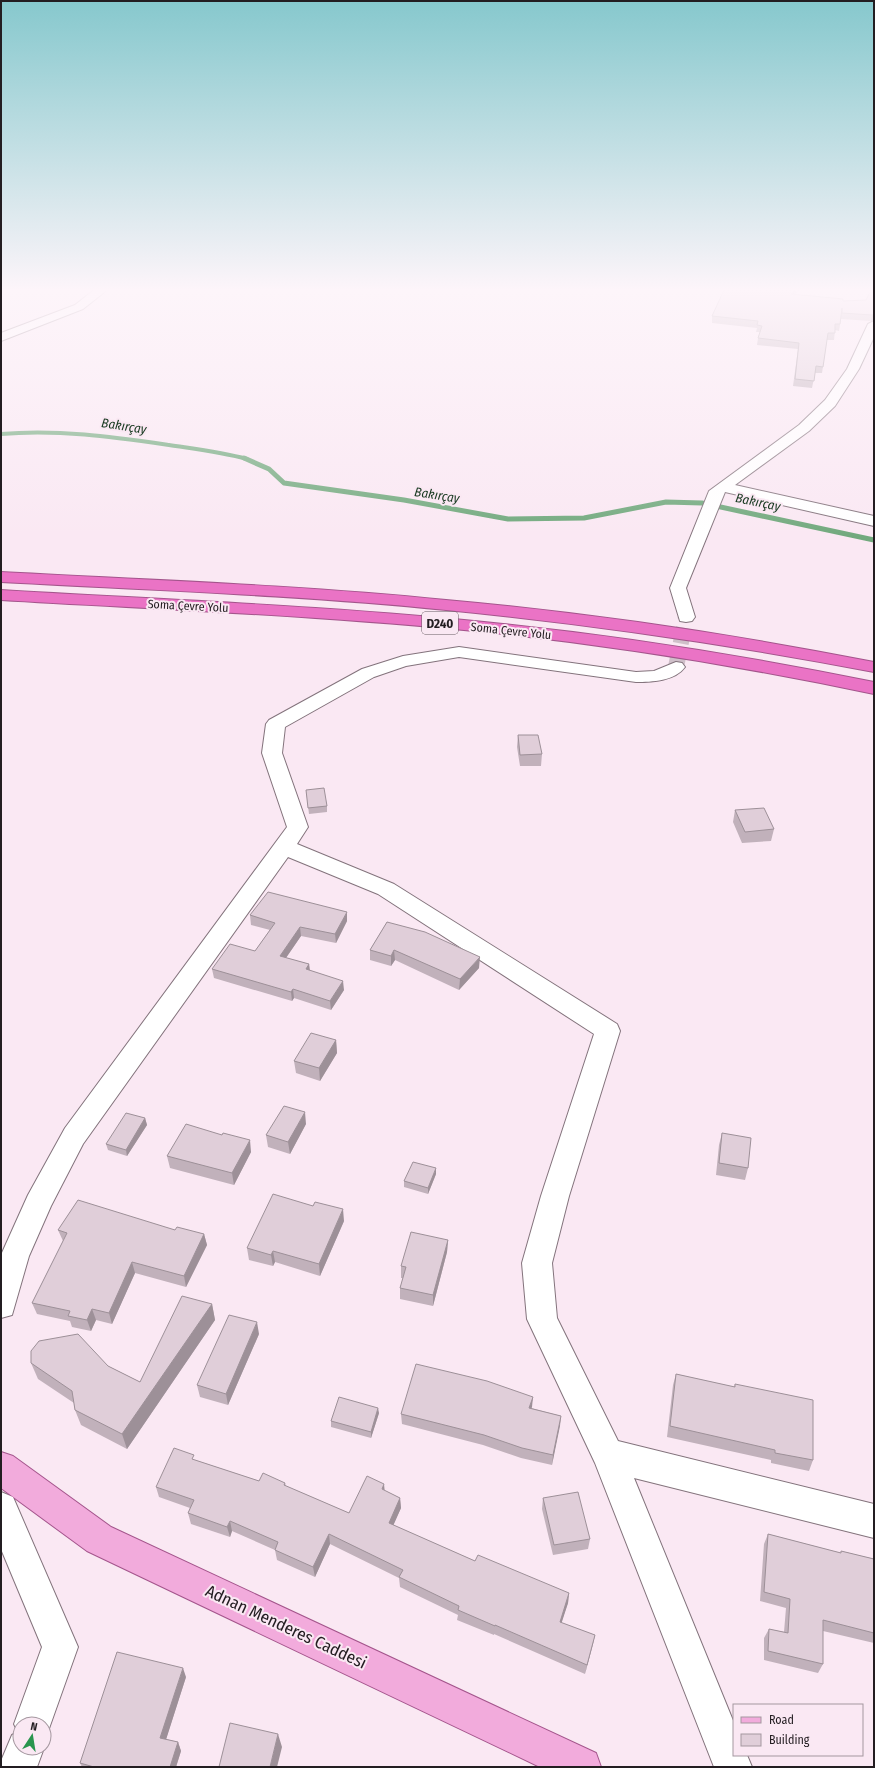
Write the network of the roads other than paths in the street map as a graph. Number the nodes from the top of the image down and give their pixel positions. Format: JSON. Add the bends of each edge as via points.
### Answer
{"nodes":[{"id":1,"x":851,"y":373,"type":"edge"},
{"id":2,"x":719,"y":489,"type":"junction"},
{"id":3,"x":874,"y":521,"type":"edge"},
{"id":4,"x":1,"y":577,"type":"edge"},
{"id":5,"x":1,"y":595,"type":"edge"},
{"id":6,"x":686,"y":617,"type":"tunnel mouth"},
{"id":7,"x":676,"y":667,"type":"dead end"},
{"id":8,"x":874,"y":667,"type":"edge"},
{"id":9,"x":874,"y":688,"type":"edge"},
{"id":10,"x":284,"y":847,"type":"junction"},
{"id":11,"x":1,"y":1305,"type":"edge"},
{"id":12,"x":608,"y":1455,"type":"junction"},
{"id":13,"x":1,"y":1468,"type":"edge"},
{"id":14,"x":1,"y":1509,"type":"edge"},
{"id":15,"x":874,"y":1521,"type":"edge"},
{"id":16,"x":36,"y":1716,"type":"edge"},
{"id":17,"x":22,"y":1756,"type":"edge"},
{"id":18,"x":18,"y":1767,"type":"edge"},
{"id":19,"x":582,"y":1767,"type":"edge"},
{"id":20,"x":733,"y":1767,"type":"edge"}],
"edges":[{"from":1,"to":2,"type":"street","via":[[830,403],[804,428]]},
{"from":2,"to":3,"type":"street"},
{"from":2,"to":6,"type":"street","via":[[678,588]]},
{"from":4,"to":8,"type":"highway","name":"Soma Çevre Yolu","number":"D240","via":[[391,600],[508,611],[742,643]]},
{"from":5,"to":9,"type":"highway","name":"Soma Çevre Yolu","number":"D240","via":[[383,618],[503,629],[702,656]]},
{"from":7,"to":10,"type":"street","via":[[657,676],[636,677],[458,652],[403,660],[368,674],[276,724],[272,753],[298,827]]},
{"from":10,"to":11,"type":"street","via":[[74,1136],[38,1203],[14,1256]]},
{"from":10,"to":12,"type":"street","via":[[386,889],[608,1031],[555,1196],[537,1263],[542,1319]]},
{"from":12,"to":15,"type":"street"},
{"from":12,"to":20,"type":"street"},
{"from":13,"to":19,"type":"main road","name":"Adnan Menderes Caddesi","via":[[99,1539]]},
{"from":14,"to":16,"type":"street","via":[[60,1647]]},
{"from":17,"to":18,"type":"street"}]}
